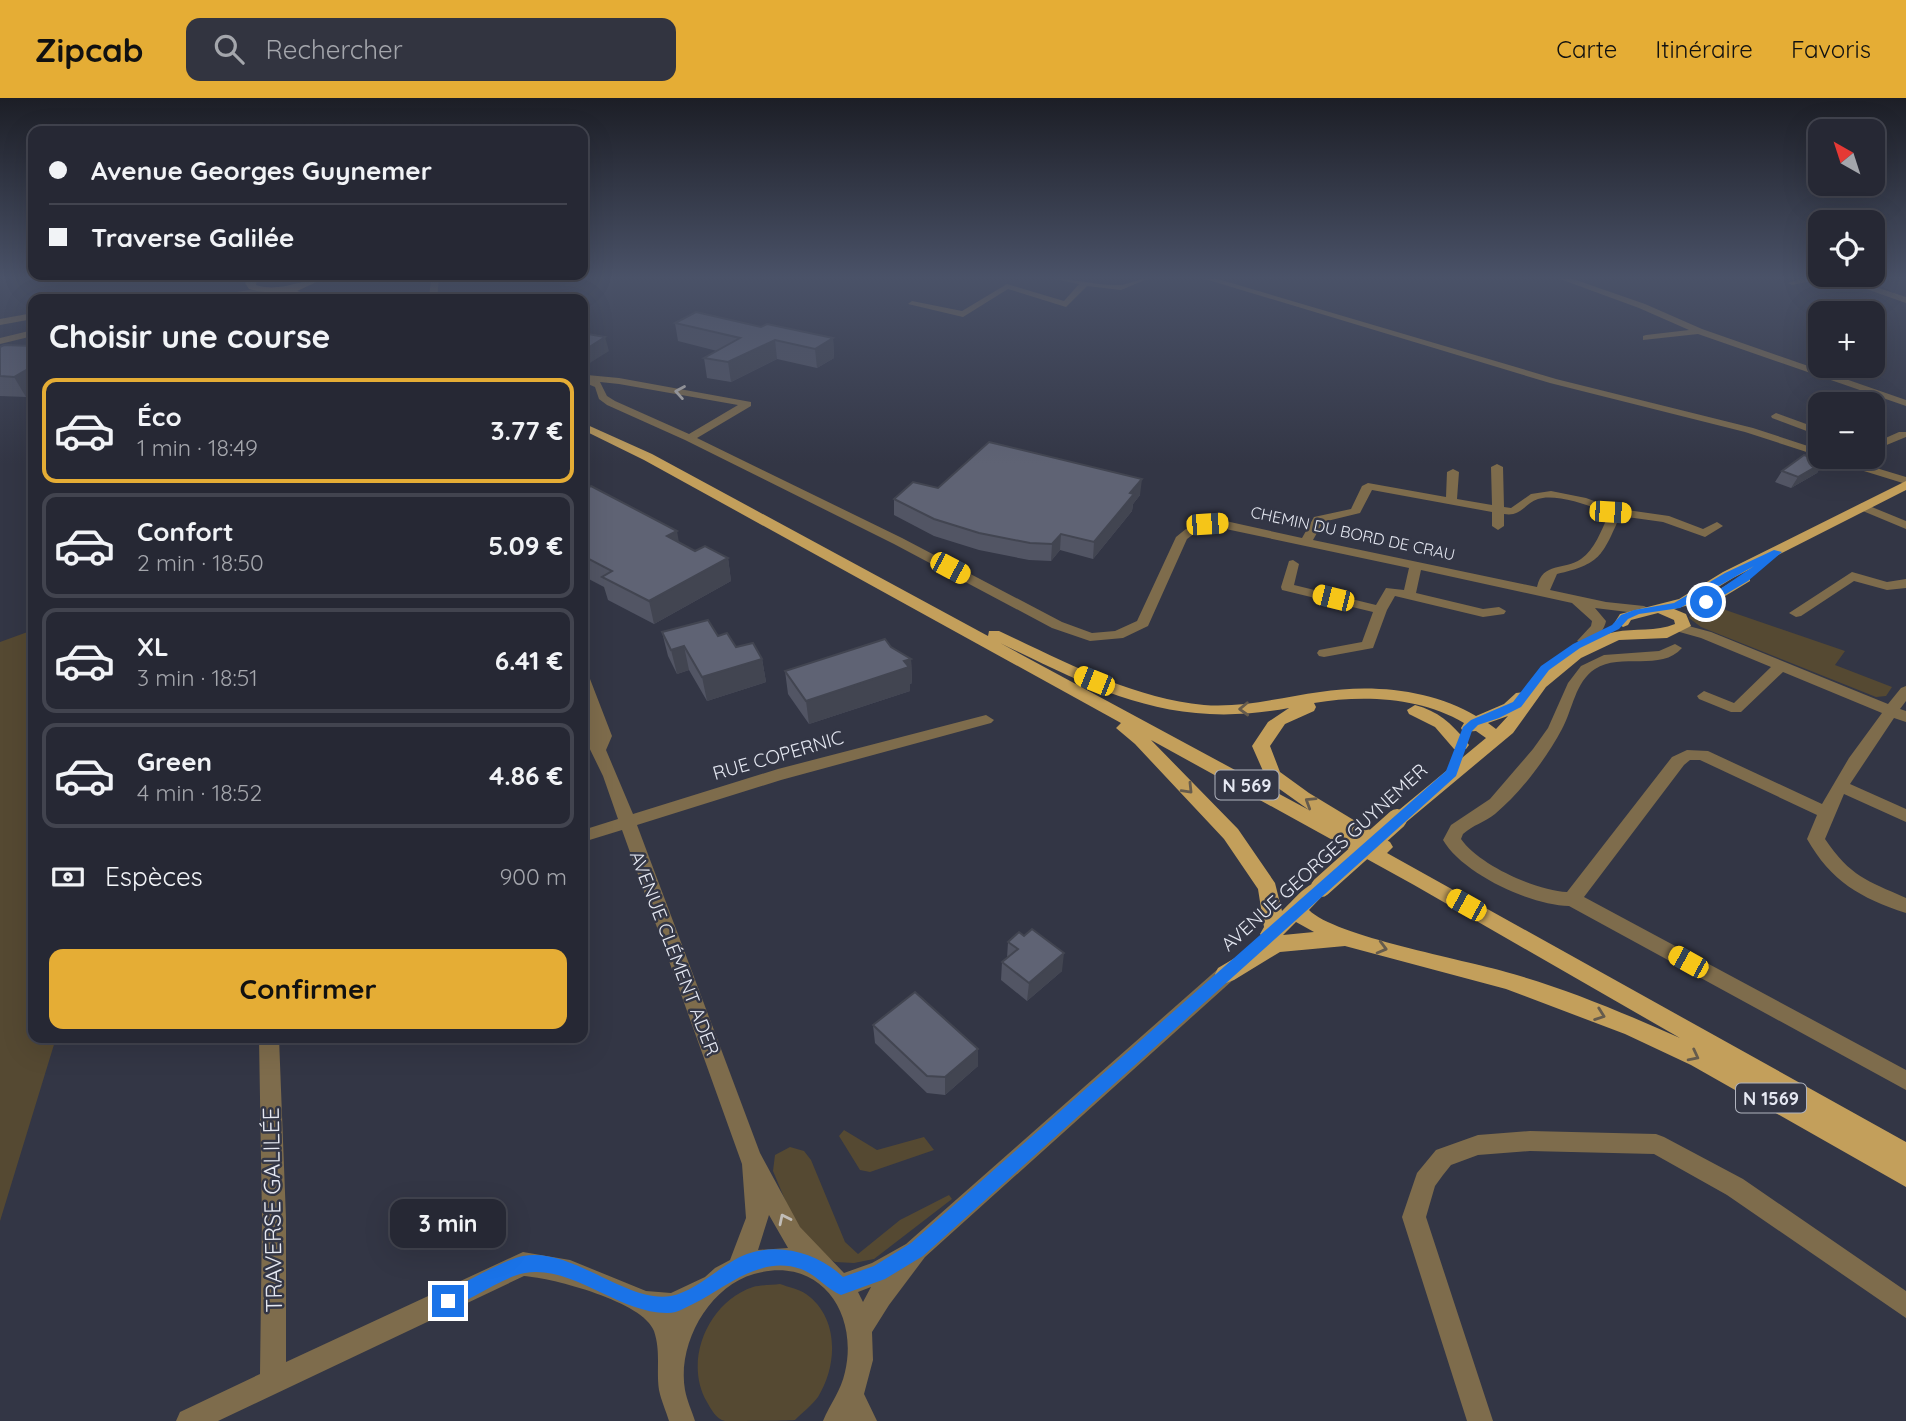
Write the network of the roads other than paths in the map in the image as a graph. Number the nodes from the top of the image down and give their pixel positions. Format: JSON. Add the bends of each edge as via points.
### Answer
{"nodes":[{"id":1,"x":1417,"y":341,"type":"edge"},
{"id":2,"x":1727,"y":341,"type":"edge"},
{"id":3,"x":588,"y":379,"type":"edge"},
{"id":4,"x":588,"y":381,"type":"edge"},
{"id":5,"x":634,"y":384,"type":"junction"},
{"id":6,"x":601,"y":393,"type":"junction"},
{"id":7,"x":1906,"y":402,"type":"edge"},
{"id":8,"x":1776,"y":416,"type":"dead end"},
{"id":9,"x":588,"y":428,"type":"edge"},
{"id":10,"x":1808,"y":428,"type":"edge"},
{"id":11,"x":1903,"y":434,"type":"dead end"},
{"id":12,"x":689,"y":439,"type":"junction"},
{"id":13,"x":1885,"y":442,"type":"edge"},
{"id":14,"x":1808,"y":450,"type":"edge"},
{"id":15,"x":1497,"y":467,"type":"dead end"},
{"id":16,"x":1865,"y":469,"type":"edge"},
{"id":17,"x":1453,"y":472,"type":"dead end"},
{"id":18,"x":1906,"y":483,"type":"edge"},
{"id":19,"x":1451,"y":501,"type":"junction"},
{"id":20,"x":1863,"y":507,"type":"junction"},
{"id":21,"x":1497,"y":509,"type":"junction"},
{"id":22,"x":1610,"y":512,"type":"junction"},
{"id":23,"x":1906,"y":525,"type":"edge"},
{"id":24,"x":1498,"y":526,"type":"dead end"},
{"id":25,"x":1717,"y":526,"type":"dead end"},
{"id":26,"x":780,"y":529,"type":"junction"},
{"id":27,"x":1306,"y":541,"type":"junction"},
{"id":28,"x":1778,"y":552,"type":"junction"},
{"id":29,"x":1293,"y":565,"type":"dead end"},
{"id":30,"x":1416,"y":565,"type":"junction"},
{"id":31,"x":1906,"y":583,"type":"edge"},
{"id":32,"x":1543,"y":592,"type":"junction"},
{"id":33,"x":1409,"y":596,"type":"junction"},
{"id":34,"x":1570,"y":598,"type":"junction"},
{"id":35,"x":1660,"y":609,"type":"junction"},
{"id":36,"x":1380,"y":610,"type":"junction"},
{"id":37,"x":1644,"y":610,"type":"junction"},
{"id":38,"x":1499,"y":611,"type":"dead end"},
{"id":39,"x":1796,"y":613,"type":"dead end"},
{"id":40,"x":1623,"y":621,"type":"junction"},
{"id":41,"x":1681,"y":624,"type":"junction"},
{"id":42,"x":1644,"y":634,"type":"junction"},
{"id":43,"x":1584,"y":642,"type":"junction"},
{"id":44,"x":1675,"y":648,"type":"junction"},
{"id":45,"x":1324,"y":653,"type":"dead end"},
{"id":46,"x":1780,"y":666,"type":"junction"},
{"id":47,"x":1033,"y":668,"type":"junction"},
{"id":48,"x":1906,"y":691,"type":"edge"},
{"id":49,"x":588,"y":693,"type":"edge"},
{"id":50,"x":1704,"y":696,"type":"dead end"},
{"id":51,"x":1888,"y":715,"type":"junction"},
{"id":52,"x":1906,"y":717,"type":"edge"},
{"id":53,"x":986,"y":720,"type":"dead end"},
{"id":54,"x":588,"y":732,"type":"edge"},
{"id":55,"x":1467,"y":732,"type":"junction"},
{"id":56,"x":1497,"y":738,"type":"junction"},
{"id":57,"x":599,"y":749,"type":"junction"},
{"id":58,"x":1451,"y":773,"type":"junction"},
{"id":59,"x":1840,"y":786,"type":"junction"},
{"id":60,"x":1825,"y":812,"type":"junction"},
{"id":61,"x":1906,"y":816,"type":"edge"},
{"id":62,"x":626,"y":822,"type":"junction"},
{"id":63,"x":588,"y":834,"type":"edge"},
{"id":64,"x":1572,"y":899,"type":"junction"},
{"id":65,"x":1299,"y":906,"type":"junction"},
{"id":66,"x":1906,"y":906,"type":"edge"},
{"id":67,"x":1275,"y":930,"type":"junction"},
{"id":68,"x":1345,"y":938,"type":"junction"},
{"id":69,"x":1555,"y":955,"type":"junction"},
{"id":70,"x":1226,"y":974,"type":"junction"},
{"id":71,"x":269,"y":1043,"type":"edge"},
{"id":72,"x":1906,"y":1081,"type":"edge"},
{"id":73,"x":1906,"y":1155,"type":"edge"},
{"id":74,"x":751,"y":1158,"type":"junction"},
{"id":75,"x":1906,"y":1175,"type":"edge"},
{"id":76,"x":917,"y":1250,"type":"junction"},
{"id":77,"x":740,"y":1266,"type":"junction"},
{"id":78,"x":833,"y":1279,"type":"junction"},
{"id":79,"x":709,"y":1287,"type":"junction"},
{"id":80,"x":645,"y":1303,"type":"junction"},
{"id":81,"x":1906,"y":1306,"type":"edge"},
{"id":82,"x":860,"y":1329,"type":"junction"},
{"id":83,"x":673,"y":1354,"type":"junction"},
{"id":84,"x":273,"y":1382,"type":"junction"},
{"id":85,"x":851,"y":1395,"type":"junction"},
{"id":86,"x":677,"y":1417,"type":"edge"},
{"id":87,"x":189,"y":1421,"type":"edge"},
{"id":88,"x":836,"y":1421,"type":"edge"},
{"id":89,"x":864,"y":1421,"type":"edge"},
{"id":90,"x":1480,"y":1421,"type":"edge"}],
"edges":[{"from":1,"to":14,"type":"street"},
{"from":2,"to":7,"type":"street"},
{"from":3,"to":5,"type":"street","name":"CHEMIN DU BORD DE CRAU"},
{"from":4,"to":6,"type":"street","name":"CHEMIN DU BORD DE CRAU","via":[[599,385]]},
{"from":5,"to":6,"type":"street"},
{"from":12,"to":5,"type":"street","name":"CHEMIN DU BORD DE CRAU","one_way":true,"via":[[747,404]]},
{"from":6,"to":12,"type":"street","name":"CHEMIN DU BORD DE CRAU","via":[[611,403]]},
{"from":8,"to":10,"type":"street"},
{"from":9,"to":26,"type":"main road","number":"N 569"},
{"from":11,"to":13,"type":"street"},
{"from":12,"to":27,"type":"street","name":"CHEMIN DU BORD DE CRAU","via":[[1057,625],[1090,637],[1118,635],[1143,623],[1177,544],[1196,527],[1221,524]]},
{"from":15,"to":21,"type":"street"},
{"from":16,"to":18,"type":"street"},
{"from":17,"to":19,"type":"street"},
{"from":18,"to":20,"type":"main road","name":"AVENUE GEORGES GUYNEMER"},
{"from":19,"to":21,"type":"street"},
{"from":19,"to":27,"type":"street","via":[[1367,486],[1356,511],[1318,520]]},
{"from":20,"to":23,"type":"street"},
{"from":20,"to":28,"type":"main road","name":"AVENUE GEORGES GUYNEMER"},
{"from":21,"to":22,"type":"street","via":[[1512,512],[1531,498],[1549,494]]},
{"from":21,"to":24,"type":"street"},
{"from":22,"to":25,"type":"street","via":[[1665,519],[1705,533]]},
{"from":22,"to":32,"type":"street","via":[[1614,515],[1604,540],[1584,563],[1549,572]]},
{"from":26,"to":47,"type":"main road","number":"N 569"},
{"from":55,"to":26,"type":"main road","number":"N 569","one_way":true,"via":[[1453,710],[1369,694],[1322,696],[1264,708],[1204,710],[1130,695],[986,630],[835,550]]},
{"from":27,"to":30,"type":"street","name":"CHEMIN DU BORD DE CRAU"},
{"from":28,"to":35,"type":"main road","name":"AVENUE GEORGES GUYNEMER","via":[[1685,602]]},
{"from":28,"to":41,"type":"main road","name":"AVENUE GEORGES GUYNEMER","via":[[1719,596],[1684,613]]},
{"from":29,"to":36,"type":"street","via":[[1287,587]]},
{"from":30,"to":32,"type":"street","name":"CHEMIN DU BORD DE CRAU"},
{"from":30,"to":33,"type":"street"},
{"from":31,"to":39,"type":"street","via":[[1884,585],[1853,576]]},
{"from":32,"to":34,"type":"street","name":"CHEMIN DU BORD DE CRAU"},
{"from":33,"to":36,"type":"street","via":[[1391,591]]},
{"from":33,"to":38,"type":"street","via":[[1483,614]]},
{"from":34,"to":37,"type":"street","name":"CHEMIN DU BORD DE CRAU"},
{"from":34,"to":40,"type":"street","name":"CHEMIN DU BORD DE CRAU"},
{"from":34,"to":43,"type":"street","name":"CHEMIN DU BORD DE CRAU","via":[[1599,621]]},
{"from":35,"to":37,"type":"main road","name":"AVENUE GEORGES GUYNEMER"},
{"from":35,"to":41,"type":"main road","name":"AVENUE GEORGES GUYNEMER"},
{"from":36,"to":45,"type":"street","via":[[1368,645]]},
{"from":37,"to":40,"type":"main road","name":"AVENUE GEORGES GUYNEMER"},
{"from":40,"to":42,"type":"main road"},
{"from":40,"to":43,"type":"main road","name":"AVENUE GEORGES GUYNEMER"},
{"from":41,"to":42,"type":"main road","name":"AVENUE GEORGES GUYNEMER"},
{"from":41,"to":44,"type":"street","via":[[1673,636]]},
{"from":41,"to":46,"type":"street"},
{"from":42,"to":44,"type":"street"},
{"from":42,"to":56,"type":"main road","name":"AVENUE GEORGES GUYNEMER","via":[[1604,640],[1575,655],[1540,684]]},
{"from":43,"to":55,"type":"main road","name":"AVENUE GEORGES GUYNEMER","via":[[1545,668],[1517,705]]},
{"from":44,"to":64,"type":"street","via":[[1664,655],[1617,654],[1580,674],[1534,759],[1483,814],[1454,833],[1452,840],[1462,855],[1520,886]]},
{"from":46,"to":50,"type":"street","via":[[1736,709]]},
{"from":46,"to":51,"type":"street"},
{"from":47,"to":67,"type":"main road","number":"N 569","one_way":true,"via":[[1141,740],[1231,834],[1268,888]]},
{"from":47,"to":69,"type":"main road","number":"N 569"},
{"from":48,"to":51,"type":"street"},
{"from":49,"to":57,"type":"street","name":"AVENUE CLÉMENT ADER","via":[[604,736]]},
{"from":51,"to":52,"type":"street"},
{"from":51,"to":59,"type":"street"},
{"from":53,"to":62,"type":"street","name":"RUE COPERNIC","via":[[778,775]]},
{"from":54,"to":57,"type":"street","name":"AVENUE CLÉMENT ADER"},
{"from":55,"to":56,"type":"main road"},
{"from":55,"to":58,"type":"main road","name":"AVENUE GEORGES GUYNEMER"},
{"from":69,"to":55,"type":"main road","number":"N 569","one_way":true,"via":[[1487,907],[1303,798],[1273,776],[1261,746],[1276,722],[1318,704],[1382,701],[1431,714]]},
{"from":56,"to":58,"type":"main road","name":"AVENUE GEORGES GUYNEMER"},
{"from":57,"to":62,"type":"street","name":"AVENUE CLÉMENT ADER"},
{"from":58,"to":65,"type":"main road","name":"AVENUE GEORGES GUYNEMER","bridge":true},
{"from":59,"to":60,"type":"street"},
{"from":59,"to":61,"type":"street"},
{"from":60,"to":64,"type":"street","via":[[1702,755],[1687,755]]},
{"from":60,"to":66,"type":"street","via":[[1816,839],[1834,866],[1853,881]]},
{"from":62,"to":63,"type":"street","name":"RUE COPERNIC"},
{"from":62,"to":74,"type":"street","name":"AVENUE CLÉMENT ADER"},
{"from":64,"to":72,"type":"street"},
{"from":65,"to":67,"type":"main road","name":"AVENUE GEORGES GUYNEMER"},
{"from":65,"to":68,"type":"main road","via":[[1305,919]]},
{"from":67,"to":70,"type":"main road","name":"AVENUE GEORGES GUYNEMER"},
{"from":68,"to":70,"type":"main road","via":[[1276,944]]},
{"from":68,"to":75,"type":"main road","number":"N 1569","one_way":true,"via":[[1508,981],[1633,1027],[1699,1058]]},
{"from":69,"to":73,"type":"main road","number":"N 569"},
{"from":70,"to":76,"type":"street"},
{"from":71,"to":84,"type":"street","name":"TRAVERSE GALILÉE"},
{"from":74,"to":77,"type":"street","name":"AVENUE CLÉMENT ADER","via":[[758,1218]]},
{"from":78,"to":74,"type":"street","name":"AVENUE CLÉMENT ADER","one_way":true,"via":[[792,1235]]},
{"from":76,"to":78,"type":"street","via":[[878,1273]]},
{"from":76,"to":82,"type":"street"},
{"from":77,"to":78,"type":"street","via":[[770,1258],[800,1260]]},
{"from":77,"to":79,"type":"street"},
{"from":78,"to":82,"type":"street","name":"AVENUE CLÉMENT ADER","via":[[853,1306]]},
{"from":79,"to":80,"type":"street","via":[[671,1305]]},
{"from":79,"to":83,"type":"street","via":[[680,1329]]},
{"from":80,"to":83,"type":"street","via":[[664,1321]]},
{"from":80,"to":84,"type":"street","via":[[571,1271],[523,1264]]},
{"from":81,"to":90,"type":"street","via":[[1735,1187],[1656,1144],[1530,1141],[1478,1145],[1444,1157],[1435,1167],[1424,1181],[1414,1217]]},
{"from":82,"to":85,"type":"street","via":[[860,1362]]},
{"from":83,"to":86,"type":"street","via":[[671,1382]]},
{"from":84,"to":87,"type":"street"},
{"from":85,"to":88,"type":"street"},
{"from":85,"to":89,"type":"street"}]}
